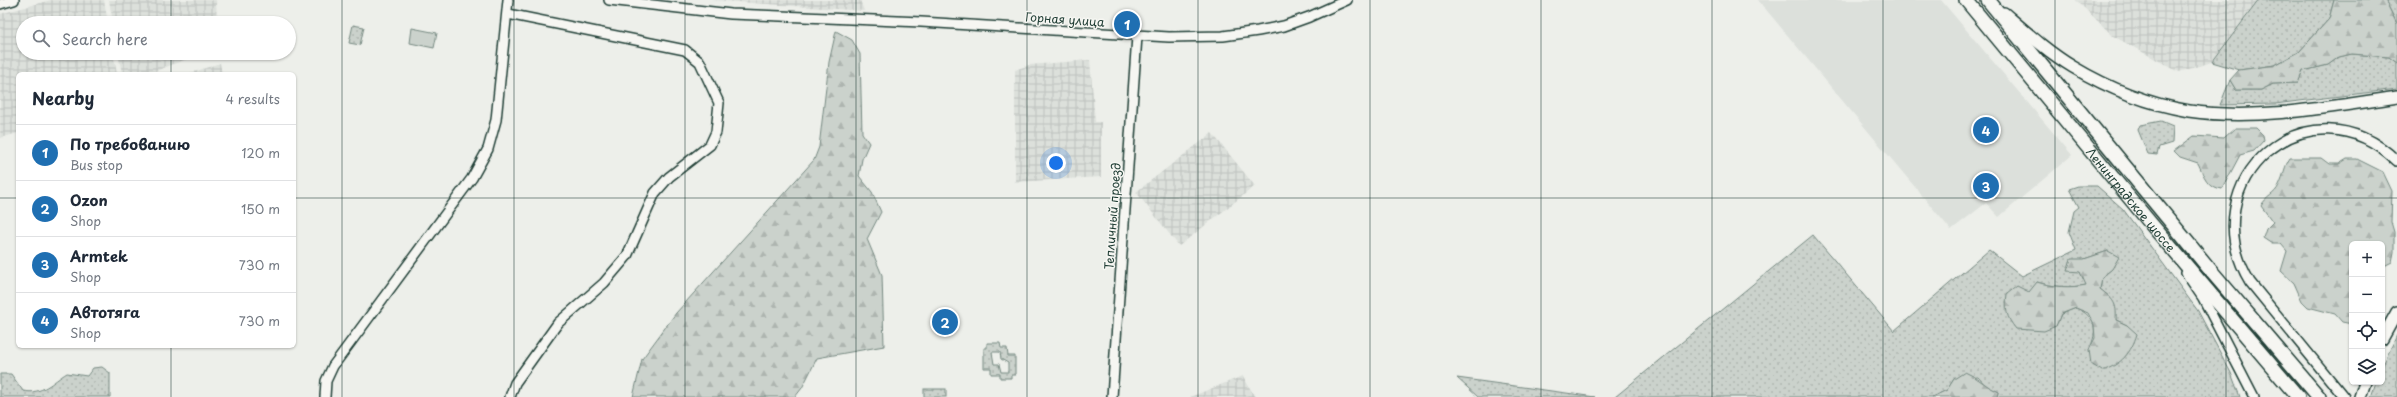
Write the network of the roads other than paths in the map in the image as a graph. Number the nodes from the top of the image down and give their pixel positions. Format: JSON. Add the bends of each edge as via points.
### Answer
{"nodes":[{"id":1,"x":14,"y":0,"type":"edge"},
{"id":2,"x":508,"y":0,"type":"edge"},
{"id":3,"x":609,"y":0,"type":"edge"},
{"id":4,"x":1347,"y":0,"type":"edge"},
{"id":5,"x":1988,"y":0,"type":"edge"},
{"id":6,"x":0,"y":4,"type":"edge"},
{"id":7,"x":1970,"y":5,"type":"edge"},
{"id":8,"x":508,"y":14,"type":"junction"},
{"id":9,"x":1137,"y":36,"type":"junction"},
{"id":10,"x":2397,"y":97,"type":"edge"},
{"id":11,"x":2397,"y":161,"type":"edge"},
{"id":12,"x":2152,"y":225,"type":"junction"},
{"id":13,"x":2397,"y":308,"type":"edge"},
{"id":14,"x":2397,"y":312,"type":"edge"},
{"id":15,"x":2388,"y":327,"type":"junction"},
{"id":16,"x":2385,"y":333,"type":"edge"},
{"id":17,"x":325,"y":397,"type":"edge"},
{"id":18,"x":510,"y":397,"type":"edge"},
{"id":19,"x":1112,"y":397,"type":"edge"},
{"id":20,"x":2254,"y":397,"type":"edge"},
{"id":21,"x":2298,"y":397,"type":"edge"},
{"id":22,"x":2319,"y":397,"type":"edge"},
{"id":23,"x":2344,"y":397,"type":"edge"}],
"edges":[{"from":1,"to":6,"type":"street"},
{"from":2,"to":8,"type":"street"},
{"from":3,"to":9,"type":"street","name":"Горная улица","via":[[731,14],[921,22]]},
{"from":4,"to":9,"type":"street","name":"Горная улица","via":[[1284,26],[1258,31],[1223,36]]},
{"from":5,"to":10,"type":"main road","via":[[2074,67],[2139,98],[2164,105],[2190,111],[2249,113]]},
{"from":5,"to":22,"type":"highway","name":"Ленинградское шоссе","via":[[2212,272]]},
{"from":7,"to":12,"type":"highway","name":"Ленинградское шоссе"},
{"from":8,"to":17,"type":"street","via":[[496,120],[488,149],[472,178],[333,366],[326,381]]},
{"from":8,"to":18,"type":"street","via":[[685,50],[700,62],[719,103],[716,132],[710,145],[669,177],[655,193],[627,256],[604,283],[558,323],[516,383]]},
{"from":9,"to":19,"type":"street","name":"Тепличный проезд"},
{"from":11,"to":23,"type":"street","via":[[2374,142],[2359,135],[2344,131],[2310,131],[2294,135],[2268,151],[2247,176],[2236,200],[2234,239],[2241,268]]},
{"from":12,"to":20,"type":"street","via":[[2203,298]]},
{"from":12,"to":21,"type":"highway","name":"Ленинградское шоссе"},
{"from":13,"to":15,"type":"street"},
{"from":14,"to":15,"type":"main road"},
{"from":15,"to":16,"type":"main road"}]}
